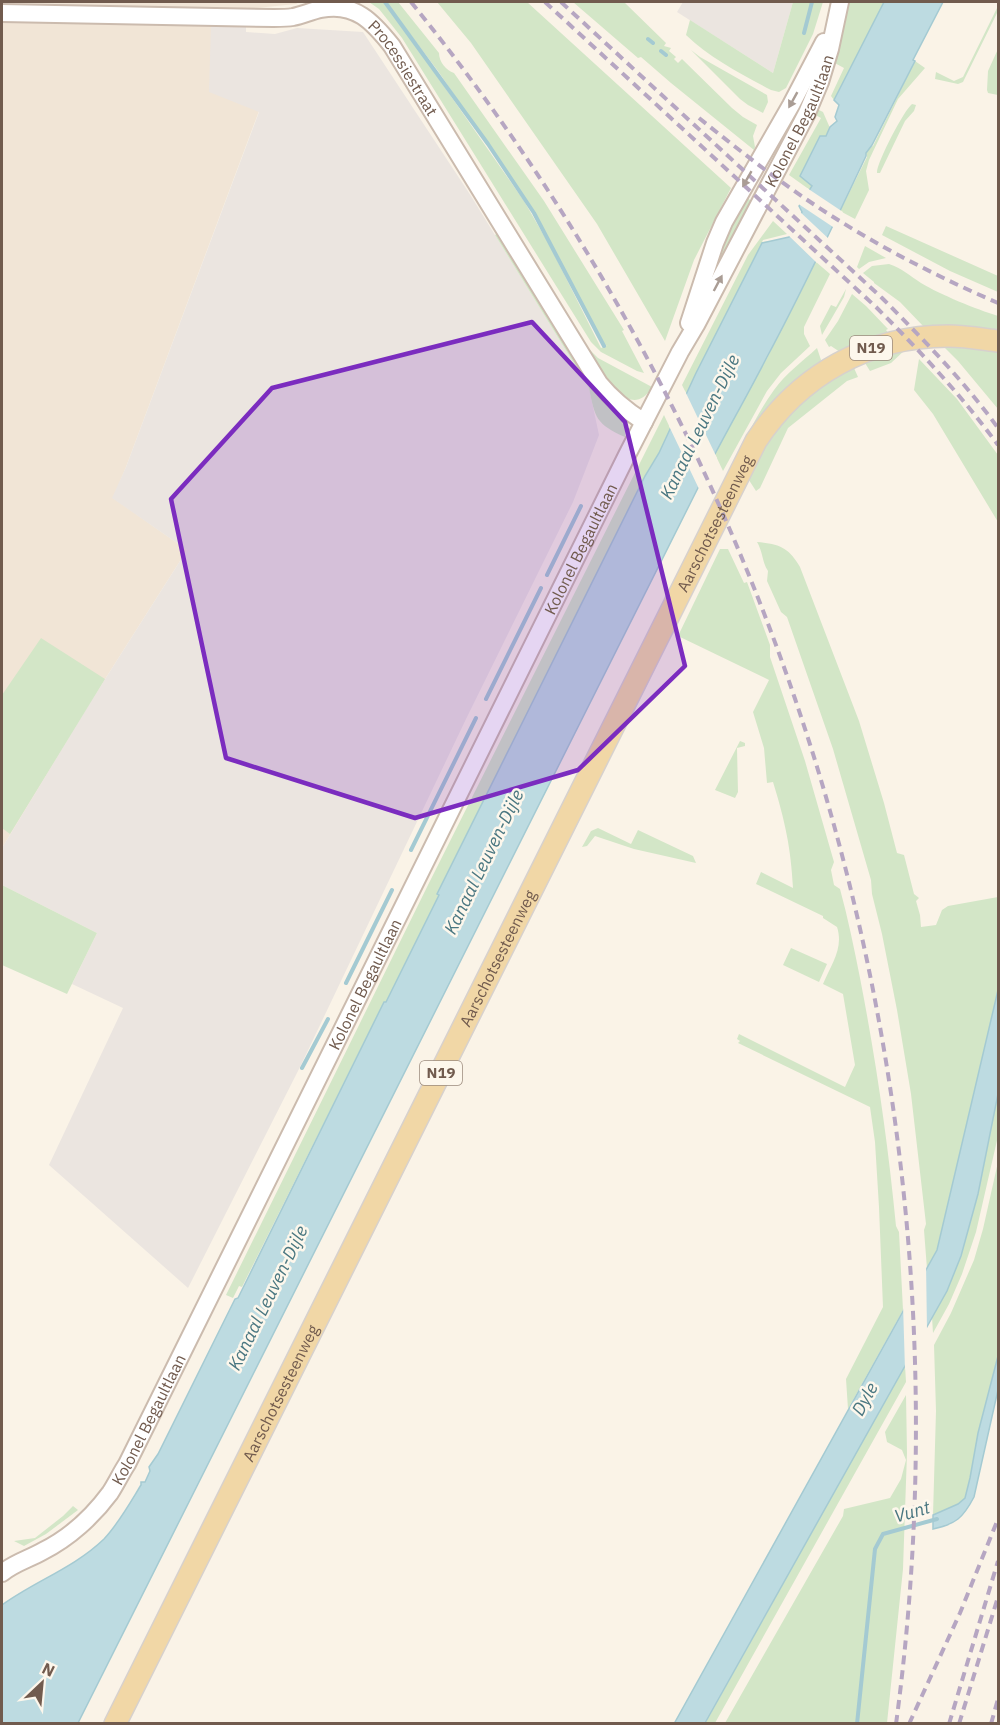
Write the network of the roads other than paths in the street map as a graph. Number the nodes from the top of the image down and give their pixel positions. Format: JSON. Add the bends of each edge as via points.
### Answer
{"nodes":[{"id":1,"x":839,"y":6,"type":"edge"},
{"id":2,"x":2,"y":13,"type":"edge"},
{"id":3,"x":999,"y":341,"type":"edge"},
{"id":4,"x":680,"y":352,"type":"junction"},
{"id":5,"x":644,"y":422,"type":"junction"},
{"id":6,"x":2,"y":1573,"type":"edge"},
{"id":7,"x":115,"y":1724,"type":"edge"}],
"edges":[{"from":1,"to":4,"type":"street","name":"Kolonel Begaultlaan","one_way":true,"via":[[791,105],[724,222]]},
{"from":4,"to":1,"type":"street","name":"Kolonel Begaultlaan","one_way":true,"via":[[807,113],[831,49]]},
{"from":2,"to":5,"type":"street","name":"Processiestraat","via":[[274,18],[337,8],[361,14],[392,46],[599,383],[622,407]]},
{"from":3,"to":7,"type":"main road","name":"Aarschotsesteenweg","number":"N19","via":[[918,337],[856,353],[797,392],[768,423]]},
{"from":4,"to":5,"type":"street","name":"Kolonel Begaultlaan"},
{"from":5,"to":6,"type":"street","name":"Kolonel Begaultlaan","via":[[126,1464],[90,1516],[45,1551]]}]}
